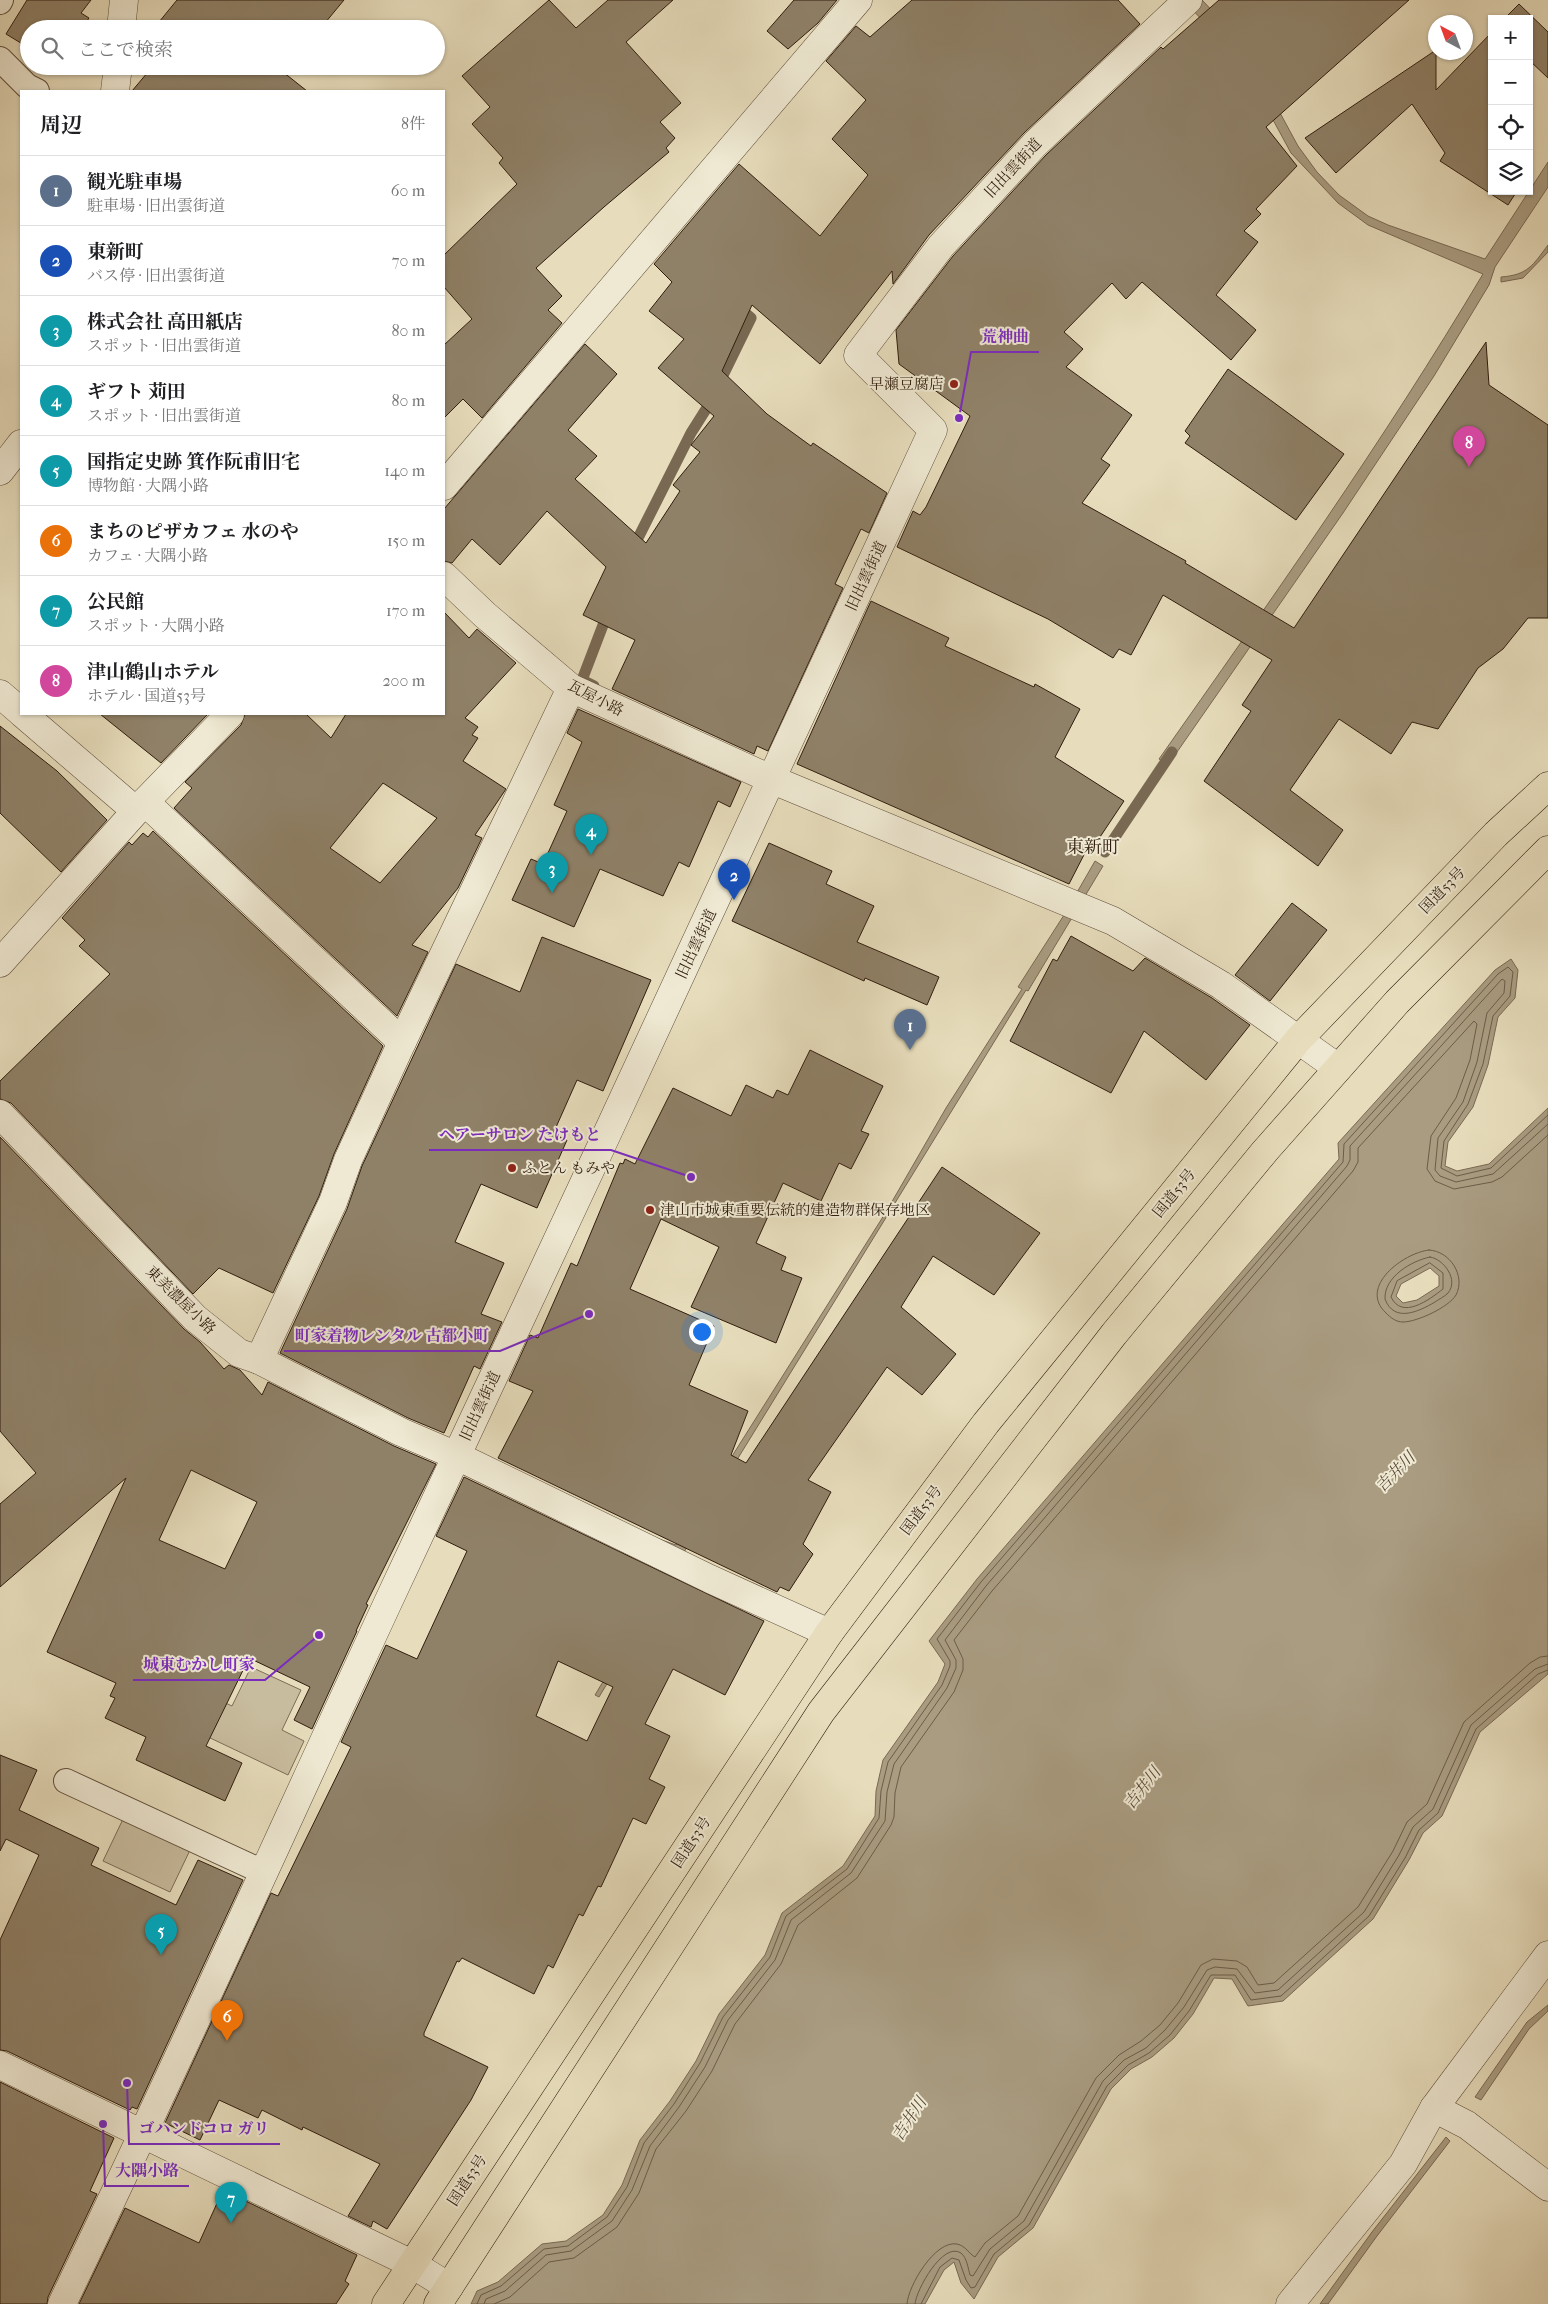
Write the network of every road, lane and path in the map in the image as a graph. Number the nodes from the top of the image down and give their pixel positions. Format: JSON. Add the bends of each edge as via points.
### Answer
{"nodes":[{"id":1,"x":124,"y":0,"type":"edge"},
{"id":2,"x":858,"y":0,"type":"edge"},
{"id":3,"x":1177,"y":4,"type":"edge"},
{"id":4,"x":122,"y":20,"type":"edge"},
{"id":5,"x":0,"y":59,"type":"edge"},
{"id":6,"x":117,"y":75,"type":"edge"},
{"id":7,"x":35,"y":90,"type":"edge"},
{"id":8,"x":115,"y":90,"type":"edge"},
{"id":9,"x":20,"y":445,"type":"edge"},
{"id":10,"x":0,"y":471,"type":"edge"},
{"id":11,"x":445,"y":485,"type":"edge"},
{"id":12,"x":445,"y":577,"type":"edge"},
{"id":13,"x":571,"y":688,"type":"junction"},
{"id":14,"x":0,"y":694,"type":"edge"},
{"id":15,"x":20,"y":711,"type":"edge"},
{"id":16,"x":25,"y":715,"type":"edge"},
{"id":17,"x":229,"y":715,"type":"edge"},
{"id":18,"x":773,"y":780,"type":"junction"},
{"id":19,"x":1548,"y":786,"type":"edge"},
{"id":20,"x":140,"y":806,"type":"junction"},
{"id":21,"x":1548,"y":850,"type":"edge"},
{"id":22,"x":0,"y":963,"type":"edge"},
{"id":23,"x":1298,"y":1040,"type":"junction"},
{"id":24,"x":402,"y":1042,"type":"junction"},
{"id":25,"x":1338,"y":1068,"type":"junction"},
{"id":26,"x":0,"y":1114,"type":"edge"},
{"id":27,"x":259,"y":1360,"type":"junction"},
{"id":28,"x":457,"y":1456,"type":"junction"},
{"id":29,"x":829,"y":1633,"type":"junction"},
{"id":30,"x":66,"y":1781,"type":"dead end"},
{"id":31,"x":263,"y":1872,"type":"junction"},
{"id":32,"x":1548,"y":1955,"type":"edge"},
{"id":33,"x":0,"y":2065,"type":"edge"},
{"id":34,"x":1434,"y":2108,"type":"junction"},
{"id":35,"x":144,"y":2133,"type":"junction"},
{"id":36,"x":1548,"y":2188,"type":"edge"},
{"id":37,"x":412,"y":2264,"type":"junction"},
{"id":38,"x":443,"y":2296,"type":"edge"},
{"id":39,"x":62,"y":2304,"type":"edge"},
{"id":40,"x":386,"y":2304,"type":"edge"},
{"id":41,"x":1290,"y":2304,"type":"edge"}],
"edges":[{"from":1,"to":4,"type":"street"},
{"from":2,"to":11,"type":"street"},
{"from":3,"to":18,"type":"street","name":"旧出雲街道","via":[[1035,144],[941,246],[858,355],[933,430]]},
{"from":5,"to":7,"type":"lane"},
{"from":6,"to":8,"type":"street"},
{"from":9,"to":10,"type":"street"},
{"from":12,"to":13,"type":"street","name":"瓦屋小路"},
{"from":13,"to":18,"type":"street","name":"瓦屋小路"},
{"from":13,"to":24,"type":"street"},
{"from":14,"to":15,"type":"street"},
{"from":16,"to":20,"type":"street"},
{"from":17,"to":20,"type":"street"},
{"from":18,"to":23,"type":"street","name":"瓦屋小路","via":[[1113,921],[1221,985]]},
{"from":18,"to":28,"type":"street","name":"旧出雲街道"},
{"from":19,"to":23,"type":"highway","name":"国道53号","via":[[1496,834]]},
{"from":20,"to":22,"type":"street"},
{"from":20,"to":24,"type":"street"},
{"from":21,"to":25,"type":"highway","via":[[1397,1002]]},
{"from":23,"to":25,"type":"street","name":"瓦屋小路"},
{"from":23,"to":29,"type":"highway","name":"国道53号","via":[[986,1423]]},
{"from":24,"to":27,"type":"street","via":[[348,1160],[334,1202]]},
{"from":25,"to":38,"type":"highway","via":[[1114,1334],[821,1712]]},
{"from":26,"to":27,"type":"street","name":"東美濃屋小路","via":[[195,1318],[240,1353]]},
{"from":27,"to":28,"type":"street","name":"東美濃屋小路","via":[[401,1432]]},
{"from":28,"to":29,"type":"street","name":"東美濃屋小路"},
{"from":28,"to":31,"type":"street","name":"旧出雲街道"},
{"from":29,"to":37,"type":"highway","name":"国道53号"},
{"from":30,"to":31,"type":"lane"},
{"from":31,"to":35,"type":"street","name":"旧出雲街道"},
{"from":32,"to":34,"type":"street"},
{"from":33,"to":35,"type":"street"},
{"from":34,"to":36,"type":"street","via":[[1467,2125]]},
{"from":34,"to":41,"type":"street","via":[[1402,2164]]},
{"from":35,"to":37,"type":"street"},
{"from":35,"to":39,"type":"street","name":"旧出雲街道"},
{"from":37,"to":38,"type":"street"},
{"from":37,"to":40,"type":"highway","name":"国道53号"}]}
